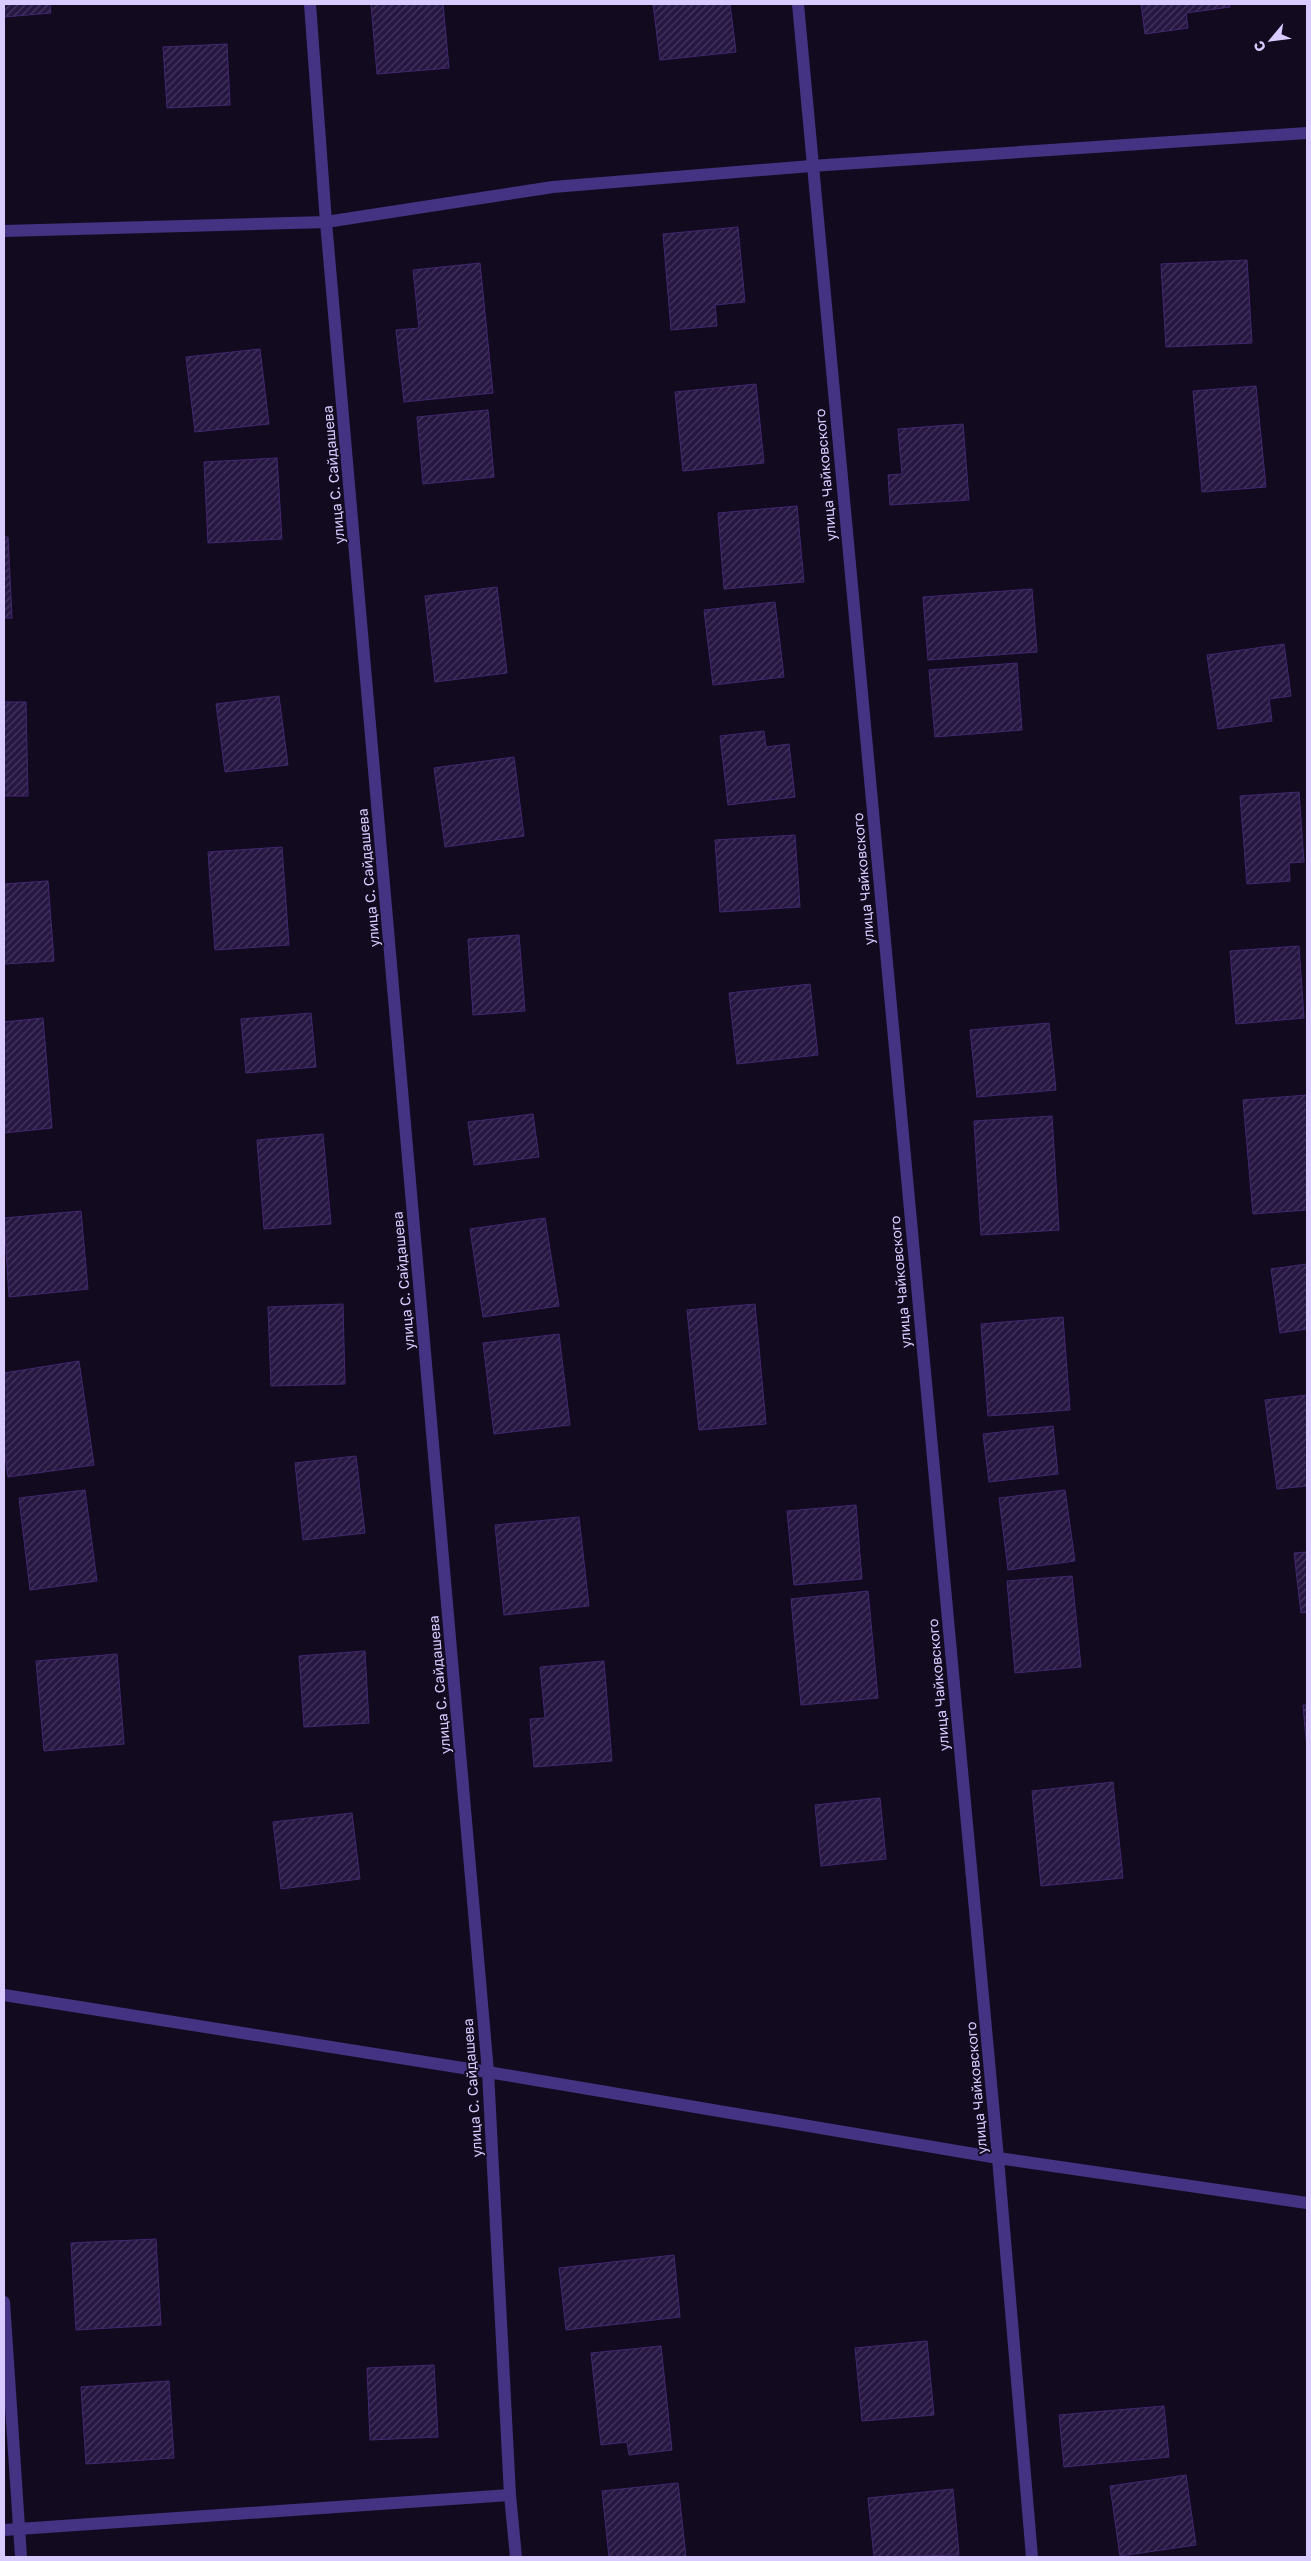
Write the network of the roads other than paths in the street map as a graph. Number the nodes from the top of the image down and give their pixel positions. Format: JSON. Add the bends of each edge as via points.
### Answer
{"nodes":[{"id":1,"x":310,"y":4,"type":"edge"},
{"id":2,"x":798,"y":4,"type":"edge"},
{"id":3,"x":1307,"y":133,"type":"edge"},
{"id":4,"x":811,"y":166,"type":"junction"},
{"id":5,"x":326,"y":222,"type":"junction"},
{"id":6,"x":4,"y":231,"type":"edge"},
{"id":7,"x":4,"y":1995,"type":"edge"},
{"id":8,"x":488,"y":2072,"type":"junction"},
{"id":9,"x":998,"y":2158,"type":"junction"},
{"id":10,"x":1307,"y":2203,"type":"edge"},
{"id":11,"x":4,"y":2302,"type":"edge"},
{"id":12,"x":510,"y":2495,"type":"junction"},
{"id":13,"x":19,"y":2529,"type":"junction"},
{"id":14,"x":4,"y":2530,"type":"edge"},
{"id":15,"x":21,"y":2557,"type":"edge"},
{"id":16,"x":516,"y":2557,"type":"edge"},
{"id":17,"x":1032,"y":2557,"type":"edge"}],
"edges":[{"from":1,"to":5,"type":"street","name":"улица С. Сайдашева"},
{"from":2,"to":4,"type":"street","name":"улица Чайковского"},
{"from":3,"to":4,"type":"street"},
{"from":4,"to":5,"type":"street","via":[[553,187]]},
{"from":4,"to":9,"type":"street","name":"улица Чайковского"},
{"from":5,"to":6,"type":"street"},
{"from":5,"to":8,"type":"street","name":"улица С. Сайдашева"},
{"from":7,"to":8,"type":"street"},
{"from":8,"to":9,"type":"street"},
{"from":8,"to":12,"type":"street","name":"улица С. Сайдашева"},
{"from":9,"to":10,"type":"street"},
{"from":9,"to":17,"type":"street","name":"улица Чайковского"},
{"from":11,"to":13,"type":"street"},
{"from":12,"to":13,"type":"street"},
{"from":12,"to":16,"type":"street","name":"улица С. Сайдашева"},
{"from":13,"to":14,"type":"street"},
{"from":13,"to":15,"type":"street"}]}
